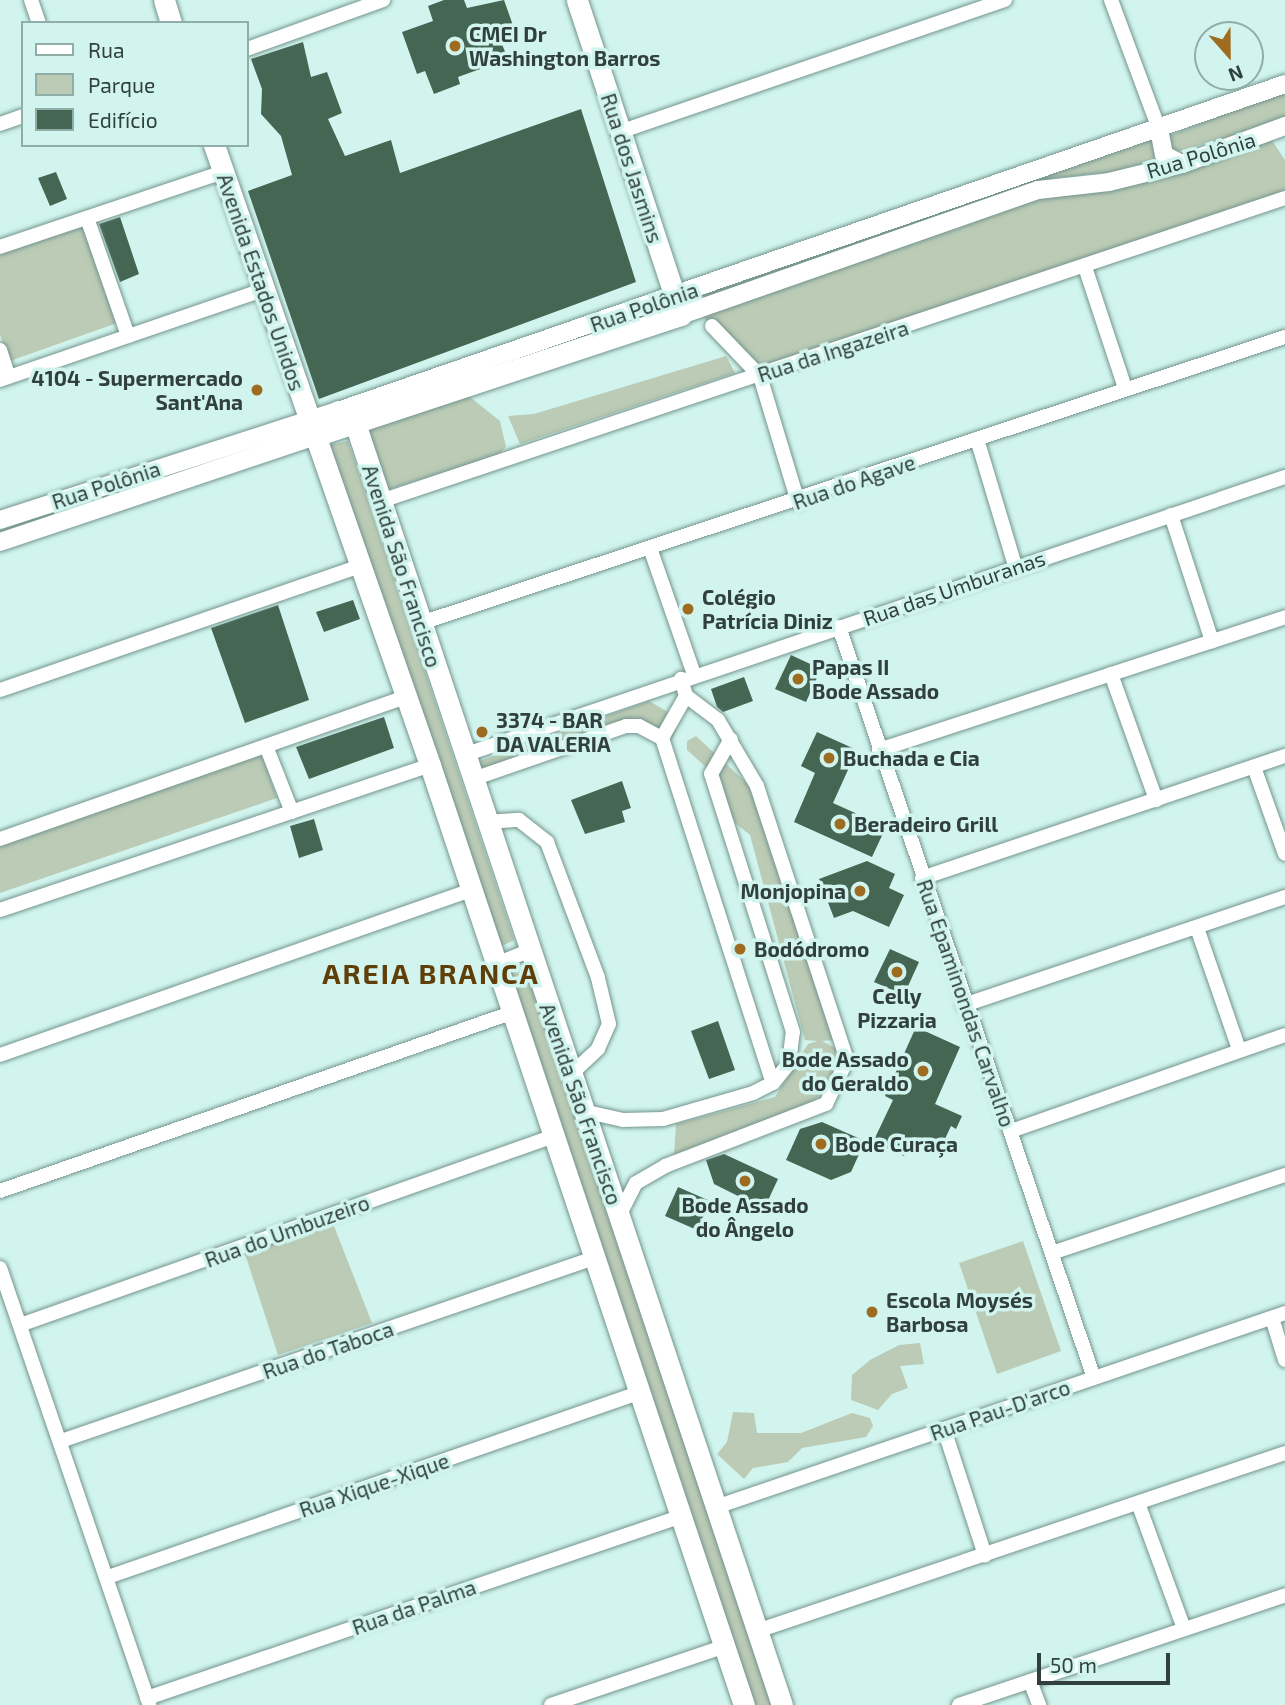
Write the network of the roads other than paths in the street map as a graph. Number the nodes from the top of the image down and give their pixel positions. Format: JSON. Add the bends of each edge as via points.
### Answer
{"nodes":[{"id":1,"x":31,"y":0,"type":"edge"},
{"id":2,"x":164,"y":0,"type":"edge"},
{"id":3,"x":383,"y":0,"type":"edge"},
{"id":4,"x":577,"y":0,"type":"edge"},
{"id":5,"x":1005,"y":0,"type":"edge"},
{"id":6,"x":1111,"y":0,"type":"edge"},
{"id":7,"x":38,"y":21,"type":"edge"},
{"id":8,"x":170,"y":21,"type":"edge"},
{"id":9,"x":248,"y":49,"type":"edge"},
{"id":10,"x":1285,"y":83,"type":"edge"},
{"id":11,"x":21,"y":117,"type":"edge"},
{"id":12,"x":0,"y":124,"type":"edge"},
{"id":13,"x":1159,"y":129,"type":"junction"},
{"id":14,"x":1283,"y":131,"type":"edge"},
{"id":15,"x":620,"y":132,"type":"junction"},
{"id":16,"x":215,"y":147,"type":"edge"},
{"id":17,"x":1182,"y":164,"type":"junction"},
{"id":18,"x":223,"y":172,"type":"junction"},
{"id":19,"x":1285,"y":198,"type":"edge"},
{"id":20,"x":87,"y":218,"type":"junction"},
{"id":21,"x":0,"y":247,"type":"edge"},
{"id":22,"x":1085,"y":267,"type":"junction"},
{"id":23,"x":266,"y":289,"type":"junction"},
{"id":24,"x":678,"y":305,"type":"junction"},
{"id":25,"x":712,"y":326,"type":"dead end"},
{"id":26,"x":128,"y":336,"type":"junction"},
{"id":27,"x":1285,"y":337,"type":"edge"},
{"id":28,"x":0,"y":350,"type":"edge"},
{"id":29,"x":760,"y":376,"type":"junction"},
{"id":30,"x":5,"y":379,"type":"edge"},
{"id":31,"x":1125,"y":388,"type":"junction"},
{"id":32,"x":346,"y":417,"type":"junction"},
{"id":33,"x":311,"y":428,"type":"junction"},
{"id":34,"x":977,"y":439,"type":"junction"},
{"id":35,"x":1285,"y":477,"type":"edge"},
{"id":36,"x":381,"y":501,"type":"junction"},
{"id":37,"x":798,"y":502,"type":"junction"},
{"id":38,"x":1171,"y":515,"type":"junction"},
{"id":39,"x":0,"y":520,"type":"edge"},
{"id":40,"x":0,"y":542,"type":"edge"},
{"id":41,"x":650,"y":548,"type":"junction"},
{"id":42,"x":1016,"y":566,"type":"junction"},
{"id":43,"x":358,"y":567,"type":"junction"},
{"id":44,"x":1285,"y":617,"type":"edge"},
{"id":45,"x":421,"y":623,"type":"junction"},
{"id":46,"x":839,"y":627,"type":"junction"},
{"id":47,"x":1212,"y":641,"type":"junction"},
{"id":48,"x":1111,"y":674,"type":"junction"},
{"id":49,"x":688,"y":677,"type":"junction"},
{"id":50,"x":0,"y":690,"type":"edge"},
{"id":51,"x":686,"y":696,"type":"junction"},
{"id":52,"x":404,"y":698,"type":"junction"},
{"id":53,"x":662,"y":738,"type":"junction"},
{"id":54,"x":731,"y":739,"type":"junction"},
{"id":55,"x":266,"y":746,"type":"junction"},
{"id":56,"x":879,"y":750,"type":"junction"},
{"id":57,"x":464,"y":755,"type":"junction"},
{"id":58,"x":1285,"y":756,"type":"edge"},
{"id":59,"x":430,"y":765,"type":"junction"},
{"id":60,"x":1254,"y":767,"type":"junction"},
{"id":61,"x":473,"y":779,"type":"junction"},
{"id":62,"x":1156,"y":800,"type":"junction"},
{"id":63,"x":292,"y":812,"type":"junction"},
{"id":64,"x":488,"y":822,"type":"junction"},
{"id":65,"x":0,"y":839,"type":"edge"},
{"id":66,"x":1285,"y":854,"type":"edge"},
{"id":67,"x":922,"y":878,"type":"junction"},
{"id":68,"x":469,"y":891,"type":"junction"},
{"id":69,"x":1285,"y":897,"type":"edge"},
{"id":70,"x":0,"y":910,"type":"edge"},
{"id":71,"x":1198,"y":928,"type":"junction"},
{"id":72,"x":529,"y":951,"type":"junction"},
{"id":73,"x":495,"y":964,"type":"junction"},
{"id":74,"x":964,"y":1004,"type":"junction"},
{"id":75,"x":510,"y":1013,"type":"junction"},
{"id":76,"x":1285,"y":1035,"type":"edge"},
{"id":77,"x":1240,"y":1049,"type":"junction"},
{"id":78,"x":0,"y":1055,"type":"edge"},
{"id":79,"x":572,"y":1073,"type":"junction"},
{"id":80,"x":773,"y":1083,"type":"junction"},
{"id":81,"x":583,"y":1111,"type":"junction"},
{"id":82,"x":1011,"y":1131,"type":"junction"},
{"id":83,"x":554,"y":1136,"type":"junction"},
{"id":84,"x":1285,"y":1175,"type":"edge"},
{"id":85,"x":0,"y":1191,"type":"edge"},
{"id":86,"x":619,"y":1216,"type":"junction"},
{"id":87,"x":1052,"y":1254,"type":"junction"},
{"id":88,"x":594,"y":1258,"type":"junction"},
{"id":89,"x":0,"y":1268,"type":"edge"},
{"id":90,"x":4,"y":1292,"type":"edge"},
{"id":91,"x":1279,"y":1315,"type":"edge"},
{"id":92,"x":20,"y":1325,"type":"junction"},
{"id":93,"x":1285,"y":1360,"type":"edge"},
{"id":94,"x":1094,"y":1378,"type":"junction"},
{"id":95,"x":641,"y":1392,"type":"junction"},
{"id":96,"x":944,"y":1429,"type":"junction"},
{"id":97,"x":61,"y":1441,"type":"junction"},
{"id":98,"x":1285,"y":1453,"type":"edge"},
{"id":99,"x":1138,"y":1503,"type":"junction"},
{"id":100,"x":716,"y":1507,"type":"junction"},
{"id":101,"x":682,"y":1516,"type":"junction"},
{"id":102,"x":985,"y":1555,"type":"junction"},
{"id":103,"x":108,"y":1577,"type":"junction"},
{"id":104,"x":1285,"y":1595,"type":"edge"},
{"id":105,"x":1184,"y":1629,"type":"junction"},
{"id":106,"x":757,"y":1632,"type":"junction"},
{"id":107,"x":725,"y":1646,"type":"junction"},
{"id":108,"x":1030,"y":1681,"type":"junction"},
{"id":109,"x":148,"y":1701,"type":"edge"},
{"id":110,"x":551,"y":1705,"type":"edge"},
{"id":111,"x":744,"y":1705,"type":"edge"},
{"id":112,"x":782,"y":1705,"type":"edge"},
{"id":113,"x":959,"y":1705,"type":"edge"},
{"id":114,"x":1039,"y":1705,"type":"edge"}],
"edges":[{"from":1,"to":7,"type":"street"},
{"from":2,"to":8,"type":"main road"},
{"from":3,"to":9,"type":"street"},
{"from":4,"to":15,"type":"main road","name":"Rua dos Jasmins"},
{"from":5,"to":15,"type":"street"},
{"from":6,"to":13,"type":"street"},
{"from":10,"to":13,"type":"street","name":"Rua Polônia"},
{"from":11,"to":12,"type":"street"},
{"from":13,"to":17,"type":"street","via":[[1164,155]]},
{"from":13,"to":24,"type":"street","name":"Rua Polônia"},
{"from":14,"to":17,"type":"street","name":"Rua Polônia"},
{"from":15,"to":24,"type":"main road","name":"Rua dos Jasmins"},
{"from":16,"to":18,"type":"main road","name":"Avenida Estados Unidos"},
{"from":17,"to":24,"type":"street","name":"Rua Polônia","via":[[1109,182],[1038,190]]},
{"from":18,"to":20,"type":"street"},
{"from":18,"to":23,"type":"main road","name":"Avenida Estados Unidos"},
{"from":19,"to":22,"type":"street","name":"Rua da Ingazeira"},
{"from":20,"to":21,"type":"street"},
{"from":20,"to":26,"type":"street"},
{"from":22,"to":29,"type":"street","name":"Rua da Ingazeira"},
{"from":22,"to":31,"type":"street"},
{"from":23,"to":26,"type":"street"},
{"from":23,"to":33,"type":"main road","name":"Avenida Estados Unidos"},
{"from":24,"to":32,"type":"main road","name":"Rua Polônia"},
{"from":25,"to":29,"type":"street","via":[[729,337]]},
{"from":26,"to":30,"type":"street"},
{"from":27,"to":31,"type":"street","name":"Rua do Agave"},
{"from":28,"to":30,"type":"street"},
{"from":29,"to":36,"type":"street","name":"Rua da Ingazeira"},
{"from":29,"to":37,"type":"street"},
{"from":31,"to":34,"type":"street","name":"Rua do Agave"},
{"from":32,"to":33,"type":"main road","name":"Rua Polônia"},
{"from":32,"to":36,"type":"main road","name":"Avenida São Francisco"},
{"from":33,"to":39,"type":"street","name":"Rua Polônia"},
{"from":33,"to":40,"type":"street","name":"Rua Polônia"},
{"from":33,"to":43,"type":"main road","name":"Avenida São Francisco"},
{"from":34,"to":37,"type":"street","name":"Rua do Agave"},
{"from":34,"to":42,"type":"street"},
{"from":35,"to":38,"type":"street","name":"Rua das Umburanas"},
{"from":36,"to":45,"type":"main road","name":"Avenida São Francisco"},
{"from":37,"to":41,"type":"street","name":"Rua do Agave"},
{"from":38,"to":42,"type":"street","name":"Rua das Umburanas"},
{"from":38,"to":47,"type":"street"},
{"from":41,"to":45,"type":"street","name":"Rua do Agave"},
{"from":41,"to":49,"type":"street"},
{"from":42,"to":46,"type":"street","name":"Rua das Umburanas"},
{"from":43,"to":50,"type":"street"},
{"from":43,"to":52,"type":"main road","name":"Avenida São Francisco"},
{"from":44,"to":47,"type":"street"},
{"from":45,"to":57,"type":"main road","name":"Avenida São Francisco"},
{"from":46,"to":49,"type":"street","name":"Rua das Umburanas"},
{"from":46,"to":56,"type":"street","name":"Rua Epaminondas Carvalho"},
{"from":47,"to":48,"type":"street"},
{"from":48,"to":56,"type":"street"},
{"from":48,"to":62,"type":"street"},
{"from":49,"to":51,"type":"street"},
{"from":49,"to":57,"type":"street","name":"Rua das Umburanas"},
{"from":51,"to":53,"type":"street"},
{"from":51,"to":54,"type":"street","via":[[718,720]]},
{"from":52,"to":55,"type":"street"},
{"from":52,"to":59,"type":"main road","name":"Avenida São Francisco"},
{"from":53,"to":61,"type":"street","via":[[639,726],[626,726]]},
{"from":53,"to":80,"type":"street"},
{"from":54,"to":80,"type":"street","via":[[711,774],[793,1032],[789,1063]]},
{"from":54,"to":86,"type":"street","via":[[757,786],[845,1044],[845,1073],[826,1104],[808,1116],[647,1175],[628,1193]]},
{"from":55,"to":63,"type":"street"},
{"from":55,"to":65,"type":"street"},
{"from":56,"to":67,"type":"street","name":"Rua Epaminondas Carvalho"},
{"from":57,"to":61,"type":"main road","name":"Avenida São Francisco"},
{"from":58,"to":60,"type":"street"},
{"from":59,"to":63,"type":"street"},
{"from":59,"to":68,"type":"main road","name":"Avenida São Francisco"},
{"from":60,"to":62,"type":"street"},
{"from":60,"to":66,"type":"street"},
{"from":61,"to":64,"type":"main road","name":"Avenida São Francisco"},
{"from":62,"to":67,"type":"street"},
{"from":63,"to":70,"type":"street"},
{"from":64,"to":72,"type":"main road","name":"Avenida São Francisco"},
{"from":64,"to":79,"type":"street","via":[[519,820],[547,842],[598,978],[609,1024],[598,1049]]},
{"from":67,"to":74,"type":"street","name":"Rua Epaminondas Carvalho"},
{"from":68,"to":73,"type":"main road","name":"Avenida São Francisco"},
{"from":68,"to":78,"type":"street"},
{"from":69,"to":71,"type":"street"},
{"from":71,"to":74,"type":"street"},
{"from":71,"to":77,"type":"street"},
{"from":72,"to":73,"type":"street"},
{"from":72,"to":79,"type":"main road","name":"Avenida São Francisco"},
{"from":73,"to":75,"type":"main road","name":"Avenida São Francisco"},
{"from":74,"to":82,"type":"street","name":"Rua Epaminondas Carvalho"},
{"from":75,"to":83,"type":"main road","name":"Avenida São Francisco"},
{"from":75,"to":85,"type":"street"},
{"from":76,"to":77,"type":"street"},
{"from":77,"to":82,"type":"street"},
{"from":79,"to":81,"type":"main road","name":"Avenida São Francisco"},
{"from":80,"to":81,"type":"street","via":[[663,1119],[623,1120]]},
{"from":81,"to":86,"type":"main road","name":"Avenida São Francisco"},
{"from":82,"to":87,"type":"street","name":"Rua Epaminondas Carvalho"},
{"from":83,"to":88,"type":"main road","name":"Avenida São Francisco"},
{"from":83,"to":92,"type":"street","name":"Rua do Umbuzeiro"},
{"from":84,"to":87,"type":"street"},
{"from":86,"to":100,"type":"main road","name":"Avenida São Francisco"},
{"from":87,"to":94,"type":"street","name":"Rua Epaminondas Carvalho"},
{"from":88,"to":95,"type":"main road","name":"Avenida São Francisco"},
{"from":88,"to":97,"type":"street","name":"Rua do Taboca"},
{"from":89,"to":90,"type":"street"},
{"from":90,"to":92,"type":"street"},
{"from":91,"to":93,"type":"street"},
{"from":91,"to":94,"type":"street","name":"Rua Pau-D'arco"},
{"from":92,"to":97,"type":"street"},
{"from":94,"to":96,"type":"street","name":"Rua Pau-D'arco"},
{"from":95,"to":101,"type":"main road","name":"Avenida São Francisco"},
{"from":95,"to":103,"type":"street","name":"Rua Xique-Xique"},
{"from":96,"to":100,"type":"street","name":"Rua Pau-D'arco"},
{"from":96,"to":102,"type":"street"},
{"from":97,"to":103,"type":"street"},
{"from":98,"to":99,"type":"street"},
{"from":99,"to":102,"type":"street"},
{"from":99,"to":105,"type":"street"},
{"from":100,"to":106,"type":"main road","name":"Avenida São Francisco"},
{"from":101,"to":107,"type":"main road","name":"Avenida São Francisco"},
{"from":101,"to":109,"type":"street","name":"Rua da Palma"},
{"from":102,"to":106,"type":"street"},
{"from":103,"to":109,"type":"street"},
{"from":104,"to":105,"type":"street"},
{"from":105,"to":108,"type":"street"},
{"from":106,"to":112,"type":"main road","name":"Avenida São Francisco"},
{"from":107,"to":110,"type":"street"},
{"from":107,"to":111,"type":"main road","name":"Avenida São Francisco"},
{"from":108,"to":113,"type":"street"},
{"from":108,"to":114,"type":"street"}]}
